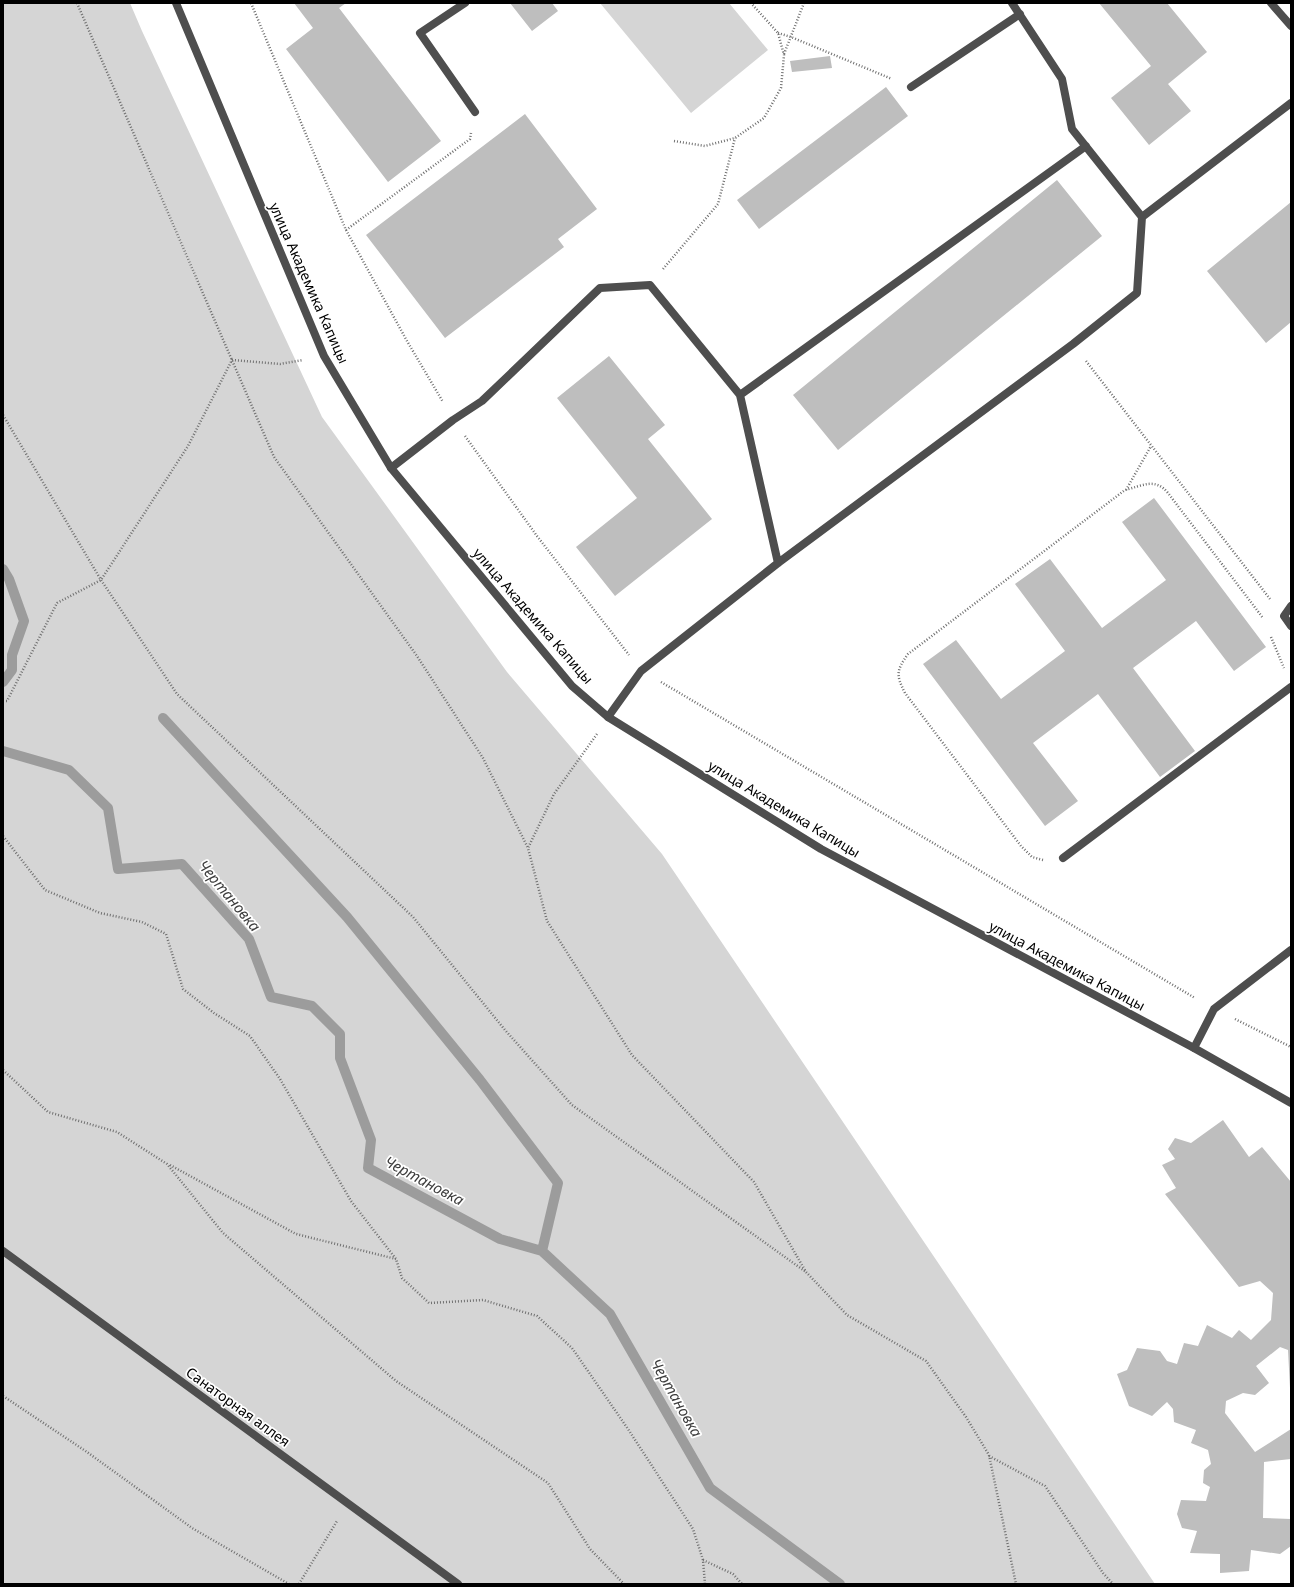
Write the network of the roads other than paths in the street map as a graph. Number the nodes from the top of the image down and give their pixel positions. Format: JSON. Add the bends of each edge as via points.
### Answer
{"nodes":[{"id":1,"x":176,"y":3,"type":"edge"},
{"id":2,"x":465,"y":3,"type":"edge"},
{"id":3,"x":1012,"y":3,"type":"edge"},
{"id":4,"x":1271,"y":3,"type":"edge"},
{"id":5,"x":1020,"y":14,"type":"junction"},
{"id":6,"x":1291,"y":26,"type":"edge"},
{"id":7,"x":911,"y":87,"type":"road end"},
{"id":8,"x":1291,"y":103,"type":"edge"},
{"id":9,"x":475,"y":112,"type":"road end"},
{"id":10,"x":1086,"y":146,"type":"junction"},
{"id":11,"x":1142,"y":217,"type":"junction"},
{"id":12,"x":740,"y":395,"type":"junction"},
{"id":13,"x":391,"y":468,"type":"junction"},
{"id":14,"x":778,"y":564,"type":"junction"},
{"id":15,"x":1291,"y":606,"type":"edge"},
{"id":16,"x":1291,"y":626,"type":"edge"},
{"id":17,"x":1291,"y":687,"type":"edge"},
{"id":18,"x":608,"y":717,"type":"junction"},
{"id":19,"x":1063,"y":858,"type":"road end"},
{"id":20,"x":1291,"y":950,"type":"edge"},
{"id":21,"x":1194,"y":1048,"type":"junction"},
{"id":22,"x":1291,"y":1103,"type":"edge"},
{"id":23,"x":3,"y":1251,"type":"edge"},
{"id":24,"x":458,"y":1584,"type":"edge"}],
"edges":[{"from":1,"to":13,"type":"street","name":"улица Академика Капицы","via":[[324,356]]},
{"from":2,"to":9,"type":"street","via":[[420,33]]},
{"from":3,"to":5,"type":"street"},
{"from":4,"to":6,"type":"street"},
{"from":5,"to":7,"type":"street"},
{"from":5,"to":10,"type":"street","via":[[1062,79],[1072,129]]},
{"from":8,"to":11,"type":"street"},
{"from":10,"to":11,"type":"street"},
{"from":10,"to":12,"type":"street"},
{"from":11,"to":14,"type":"street","via":[[1137,293],[1073,344]]},
{"from":12,"to":13,"type":"street","via":[[650,285],[600,288],[482,401]]},
{"from":12,"to":14,"type":"street"},
{"from":13,"to":18,"type":"street","name":"улица Академика Капицы","via":[[572,686]]},
{"from":14,"to":18,"type":"street","via":[[641,671]]},
{"from":15,"to":16,"type":"street","via":[[1285,614]]},
{"from":17,"to":19,"type":"street"},
{"from":18,"to":21,"type":"street","name":"улица Академика Капицы","via":[[822,849]]},
{"from":20,"to":21,"type":"street","via":[[1214,1009]]},
{"from":21,"to":22,"type":"street","name":"улица Академика Капицы"},
{"from":23,"to":24,"type":"street","name":"Санаторная аллея"}]}
